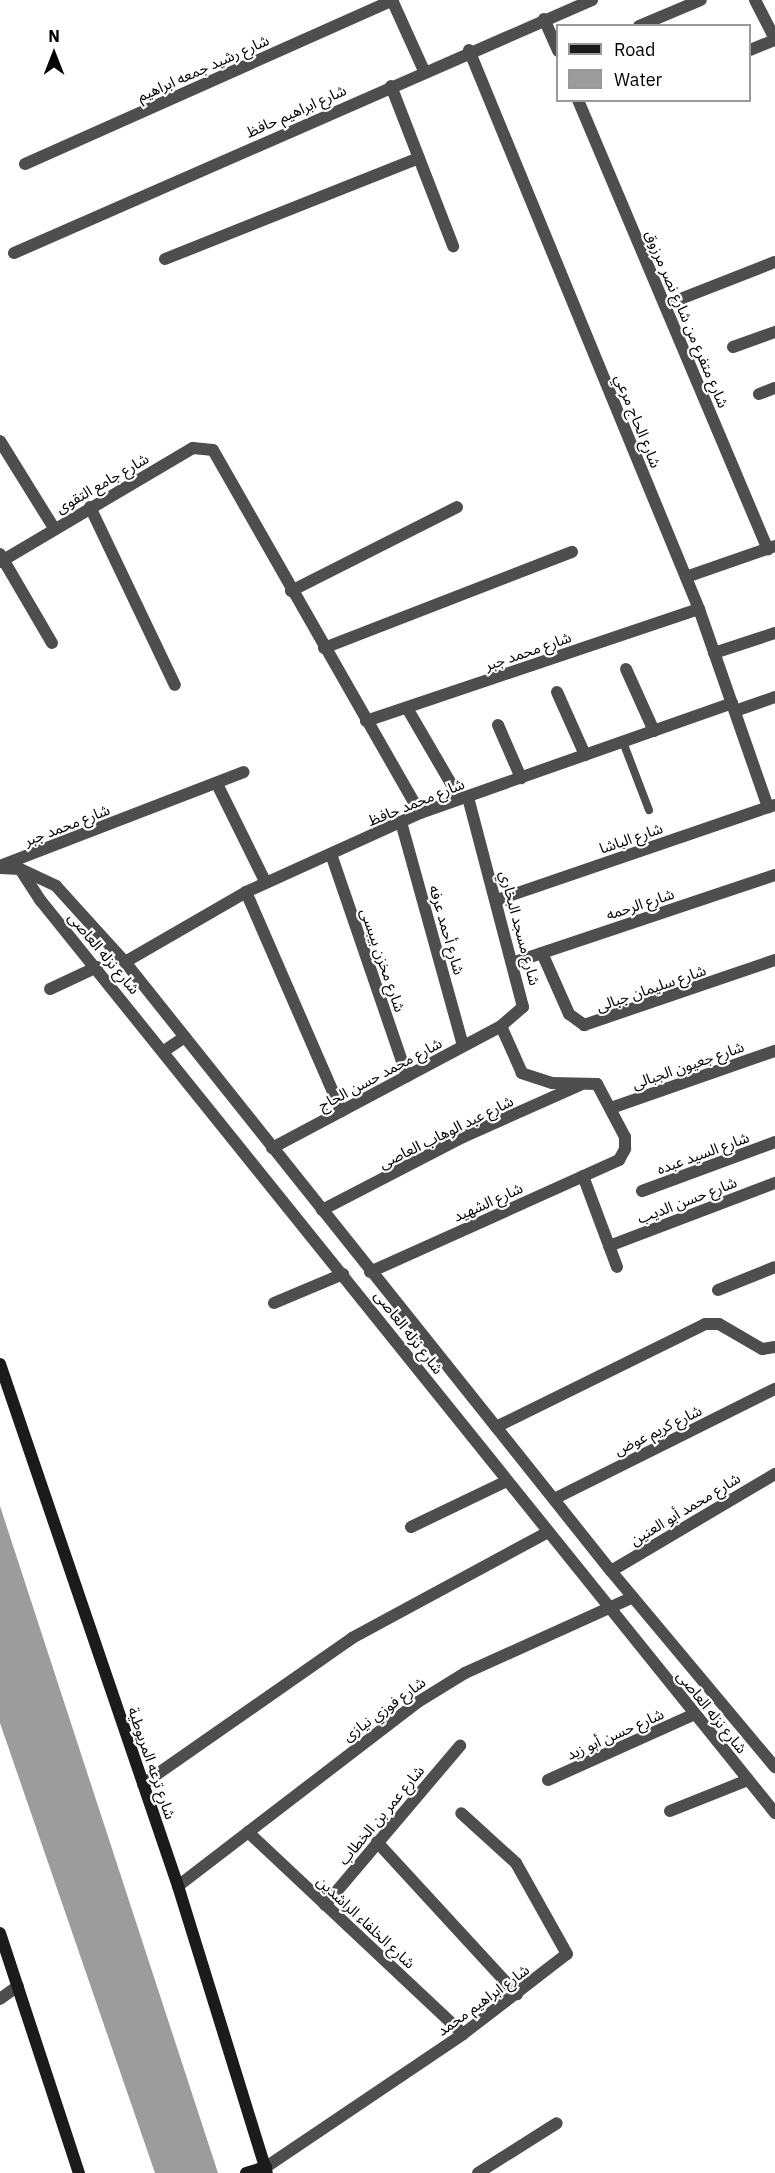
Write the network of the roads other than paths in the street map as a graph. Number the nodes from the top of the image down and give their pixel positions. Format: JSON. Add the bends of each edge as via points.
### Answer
{"nodes":[{"id":1,"x":393,"y":0,"type":"edge"},
{"id":2,"x":592,"y":0,"type":"edge"},
{"id":3,"x":701,"y":0,"type":"edge"},
{"id":4,"x":755,"y":0,"type":"edge"},
{"id":5,"x":544,"y":19,"type":"junction"},
{"id":6,"x":644,"y":24,"type":"edge"},
{"id":7,"x":772,"y":26,"type":"edge"},
{"id":8,"x":775,"y":39,"type":"edge"},
{"id":9,"x":556,"y":46,"type":"edge"},
{"id":10,"x":469,"y":50,"type":"junction"},
{"id":11,"x":751,"y":50,"type":"edge"},
{"id":12,"x":424,"y":71,"type":"junction"},
{"id":13,"x":391,"y":86,"type":"junction"},
{"id":14,"x":579,"y":102,"type":"edge"},
{"id":15,"x":419,"y":158,"type":"junction"},
{"id":16,"x":25,"y":164,"type":"dead end"},
{"id":17,"x":453,"y":246,"type":"dead end"},
{"id":18,"x":14,"y":253,"type":"dead end"},
{"id":19,"x":165,"y":259,"type":"dead end"},
{"id":20,"x":775,"y":262,"type":"edge"},
{"id":21,"x":665,"y":305,"type":"junction"},
{"id":22,"x":775,"y":332,"type":"edge"},
{"id":23,"x":733,"y":347,"type":"dead end"},
{"id":24,"x":775,"y":388,"type":"edge"},
{"id":25,"x":759,"y":394,"type":"dead end"},
{"id":26,"x":0,"y":441,"type":"edge"},
{"id":27,"x":90,"y":507,"type":"junction"},
{"id":28,"x":458,"y":507,"type":"dead end"},
{"id":29,"x":54,"y":528,"type":"junction"},
{"id":30,"x":772,"y":547,"type":"edge"},
{"id":31,"x":572,"y":552,"type":"dead end"},
{"id":32,"x":1,"y":558,"type":"edge"},
{"id":33,"x":686,"y":577,"type":"junction"},
{"id":34,"x":291,"y":591,"type":"junction"},
{"id":35,"x":699,"y":609,"type":"junction"},
{"id":36,"x":775,"y":633,"type":"edge"},
{"id":37,"x":52,"y":643,"type":"dead end"},
{"id":38,"x":324,"y":648,"type":"junction"},
{"id":39,"x":714,"y":653,"type":"junction"},
{"id":40,"x":626,"y":669,"type":"dead end"},
{"id":41,"x":175,"y":685,"type":"dead end"},
{"id":42,"x":557,"y":692,"type":"dead end"},
{"id":43,"x":775,"y":697,"type":"edge"},
{"id":44,"x":733,"y":707,"type":"junction"},
{"id":45,"x":407,"y":708,"type":"junction"},
{"id":46,"x":366,"y":721,"type":"junction"},
{"id":47,"x":498,"y":725,"type":"dead end"},
{"id":48,"x":654,"y":731,"type":"junction"},
{"id":49,"x":623,"y":742,"type":"junction"},
{"id":50,"x":585,"y":755,"type":"junction"},
{"id":51,"x":244,"y":772,"type":"dead end"},
{"id":52,"x":521,"y":778,"type":"junction"},
{"id":53,"x":217,"y":784,"type":"junction"},
{"id":54,"x":464,"y":798,"type":"junction"},
{"id":55,"x":771,"y":806,"type":"edge"},
{"id":56,"x":650,"y":810,"type":"dead end"},
{"id":57,"x":420,"y":813,"type":"junction"},
{"id":58,"x":401,"y":822,"type":"junction"},
{"id":59,"x":331,"y":854,"type":"junction"},
{"id":60,"x":0,"y":867,"type":"edge"},
{"id":61,"x":20,"y":869,"type":"junction"},
{"id":62,"x":775,"y":875,"type":"edge"},
{"id":63,"x":266,"y":883,"type":"junction"},
{"id":64,"x":246,"y":892,"type":"junction"},
{"id":65,"x":497,"y":900,"type":"junction"},
{"id":66,"x":542,"y":953,"type":"junction"},
{"id":67,"x":775,"y":960,"type":"edge"},
{"id":68,"x":125,"y":962,"type":"junction"},
{"id":69,"x":515,"y":962,"type":"junction"},
{"id":70,"x":97,"y":967,"type":"junction"},
{"id":71,"x":50,"y":989,"type":"dead end"},
{"id":72,"x":501,"y":1026,"type":"junction"},
{"id":73,"x":185,"y":1037,"type":"junction"},
{"id":74,"x":463,"y":1046,"type":"junction"},
{"id":75,"x":164,"y":1051,"type":"junction"},
{"id":76,"x":775,"y":1051,"type":"edge"},
{"id":77,"x":407,"y":1076,"type":"junction"},
{"id":78,"x":584,"y":1083,"type":"junction"},
{"id":79,"x":611,"y":1108,"type":"junction"},
{"id":80,"x":341,"y":1111,"type":"junction"},
{"id":81,"x":775,"y":1142,"type":"edge"},
{"id":82,"x":272,"y":1148,"type":"junction"},
{"id":83,"x":583,"y":1176,"type":"junction"},
{"id":84,"x":775,"y":1183,"type":"edge"},
{"id":85,"x":642,"y":1191,"type":"dead end"},
{"id":86,"x":322,"y":1210,"type":"junction"},
{"id":87,"x":349,"y":1245,"type":"junction"},
{"id":88,"x":609,"y":1246,"type":"junction"},
{"id":89,"x":330,"y":1258,"type":"junction"},
{"id":90,"x":617,"y":1267,"type":"dead end"},
{"id":91,"x":775,"y":1267,"type":"edge"},
{"id":92,"x":370,"y":1272,"type":"junction"},
{"id":93,"x":343,"y":1274,"type":"junction"},
{"id":94,"x":718,"y":1290,"type":"dead end"},
{"id":95,"x":274,"y":1304,"type":"dead end"},
{"id":96,"x":775,"y":1347,"type":"edge"},
{"id":97,"x":0,"y":1364,"type":"edge"},
{"id":98,"x":775,"y":1389,"type":"edge"},
{"id":99,"x":496,"y":1426,"type":"junction"},
{"id":100,"x":775,"y":1474,"type":"edge"},
{"id":101,"x":507,"y":1481,"type":"junction"},
{"id":102,"x":554,"y":1499,"type":"junction"},
{"id":103,"x":411,"y":1527,"type":"dead end"},
{"id":104,"x":548,"y":1532,"type":"junction"},
{"id":105,"x":611,"y":1570,"type":"junction"},
{"id":106,"x":633,"y":1597,"type":"junction"},
{"id":107,"x":609,"y":1608,"type":"junction"},
{"id":108,"x":695,"y":1714,"type":"junction"},
{"id":109,"x":460,"y":1746,"type":"dead end"},
{"id":110,"x":775,"y":1767,"type":"edge"},
{"id":111,"x":548,"y":1780,"type":"dead end"},
{"id":112,"x":748,"y":1780,"type":"junction"},
{"id":113,"x":143,"y":1784,"type":"junction"},
{"id":114,"x":670,"y":1811,"type":"dead end"},
{"id":115,"x":461,"y":1813,"type":"dead end"},
{"id":116,"x":775,"y":1813,"type":"edge"},
{"id":117,"x":248,"y":1832,"type":"junction"},
{"id":118,"x":377,"y":1842,"type":"junction"},
{"id":119,"x":178,"y":1886,"type":"junction"},
{"id":120,"x":325,"y":1905,"type":"junction"},
{"id":121,"x":0,"y":1933,"type":"edge"},
{"id":122,"x":18,"y":1986,"type":"junction"},
{"id":123,"x":517,"y":1994,"type":"junction"},
{"id":124,"x":0,"y":1999,"type":"edge"},
{"id":125,"x":462,"y":2034,"type":"junction"},
{"id":126,"x":557,"y":2123,"type":"dead end"},
{"id":127,"x":266,"y":2170,"type":"edge"},
{"id":128,"x":80,"y":2173,"type":"edge"},
{"id":129,"x":246,"y":2173,"type":"edge"},
{"id":130,"x":478,"y":2173,"type":"edge"}],
"edges":[{"from":1,"to":12,"type":"street"},
{"from":1,"to":16,"type":"street","name":"شارع رشيد جمعه ابراهيم"},
{"from":2,"to":5,"type":"street","name":"شارع ابراهيم حافظ"},
{"from":3,"to":6,"type":"street"},
{"from":4,"to":7,"type":"street"},
{"from":5,"to":9,"type":"street"},
{"from":5,"to":10,"type":"street","name":"شارع ابراهيم حافظ"},
{"from":7,"to":8,"type":"street"},
{"from":8,"to":11,"type":"street"},
{"from":10,"to":12,"type":"street","name":"شارع ابراهيم حافظ"},
{"from":10,"to":33,"type":"street","name":"شارع الحاج مرعي"},
{"from":12,"to":13,"type":"street","name":"شارع ابراهيم حافظ"},
{"from":13,"to":15,"type":"street"},
{"from":13,"to":18,"type":"street","name":"شارع ابراهيم حافظ"},
{"from":14,"to":21,"type":"street","name":"شارع متفرع من شارع نصر مرزوق"},
{"from":15,"to":17,"type":"street"},
{"from":15,"to":19,"type":"street"},
{"from":20,"to":21,"type":"street"},
{"from":21,"to":30,"type":"street","name":"شارع متفرع من شارع نصر مرزوق"},
{"from":22,"to":23,"type":"street"},
{"from":24,"to":25,"type":"street"},
{"from":26,"to":29,"type":"street"},
{"from":27,"to":29,"type":"street","name":"شارع جامع التقوى"},
{"from":27,"to":34,"type":"street","name":"شارع جامع التقوى","via":[[193,448],[204,446],[221,457]]},
{"from":27,"to":41,"type":"street"},
{"from":28,"to":34,"type":"street"},
{"from":29,"to":32,"type":"street","name":"شارع جامع التقوى"},
{"from":30,"to":33,"type":"street"},
{"from":31,"to":38,"type":"street"},
{"from":32,"to":37,"type":"street"},
{"from":33,"to":35,"type":"street","name":"شارع الحاج مرعي"},
{"from":34,"to":38,"type":"street"},
{"from":35,"to":39,"type":"street","name":"شارع الحاج مرعي"},
{"from":35,"to":45,"type":"street","name":"شارع محمد جبر"},
{"from":36,"to":39,"type":"street"},
{"from":38,"to":46,"type":"street"},
{"from":39,"to":44,"type":"street","name":"شارع الحاج مرعي"},
{"from":40,"to":48,"type":"street"},
{"from":42,"to":50,"type":"street"},
{"from":43,"to":44,"type":"street","name":"شارع محمد حافظ"},
{"from":44,"to":48,"type":"street","name":"شارع محمد حافظ"},
{"from":44,"to":55,"type":"street","name":"شارع الحاج مرعي"},
{"from":45,"to":46,"type":"street","name":"شارع محمد جبر"},
{"from":45,"to":54,"type":"street","name":"شارع مسجد البخاري"},
{"from":46,"to":57,"type":"street"},
{"from":47,"to":52,"type":"street"},
{"from":48,"to":49,"type":"street","name":"شارع محمد حافظ"},
{"from":49,"to":50,"type":"street","name":"شارع محمد حافظ"},
{"from":49,"to":56,"type":"lane"},
{"from":50,"to":52,"type":"street","name":"شارع محمد حافظ"},
{"from":51,"to":53,"type":"street","name":"شارع محمد جبر"},
{"from":52,"to":54,"type":"street","name":"شارع محمد حافظ"},
{"from":53,"to":60,"type":"street","name":"شارع محمد جبر"},
{"from":53,"to":63,"type":"street"},
{"from":54,"to":57,"type":"street","name":"شارع محمد حافظ"},
{"from":54,"to":65,"type":"street","name":"شارع مسجد البخاري"},
{"from":55,"to":65,"type":"street","name":"شارع الباشا"},
{"from":57,"to":58,"type":"street","name":"شارع محمد حافظ"},
{"from":58,"to":59,"type":"street","name":"شارع محمد حافظ"},
{"from":58,"to":74,"type":"street","name":"شارع أحمد عرفه"},
{"from":59,"to":63,"type":"street","name":"شارع محمد حافظ"},
{"from":59,"to":77,"type":"street","name":"شارع مخزن بيبسى"},
{"from":60,"to":61,"type":"street","name":"شارع نزله العاصى"},
{"from":61,"to":68,"type":"street","name":"شارع نزله العاصى","via":[[71,899]]},
{"from":61,"to":70,"type":"street","name":"شارع نزله العاصى"},
{"from":62,"to":66,"type":"street","name":"شارع الرحمه"},
{"from":63,"to":64,"type":"street","name":"شارع محمد حافظ"},
{"from":64,"to":68,"type":"street","name":"شارع محمد حافظ"},
{"from":64,"to":80,"type":"street"},
{"from":65,"to":69,"type":"street","name":"شارع مسجد البخاري"},
{"from":66,"to":67,"type":"street","name":"شارع سليمان جبالى","via":[[569,1014],[584,1025]]},
{"from":66,"to":69,"type":"street","name":"شارع الرحمه"},
{"from":68,"to":73,"type":"street","name":"شارع نزله العاصى"},
{"from":69,"to":72,"type":"street","name":"شارع مسجد البخاري","via":[[523,1007]]},
{"from":70,"to":71,"type":"street"},
{"from":70,"to":75,"type":"street","name":"شارع نزله العاصى"},
{"from":72,"to":74,"type":"street","name":"شارع محمد حسن الحاج"},
{"from":72,"to":78,"type":"street","via":[[522,1073],[552,1083]]},
{"from":73,"to":75,"type":"street"},
{"from":73,"to":82,"type":"street","name":"شارع نزله العاصى"},
{"from":74,"to":77,"type":"street","name":"شارع محمد حسن الحاج"},
{"from":75,"to":89,"type":"street","name":"شارع نزله العاصى"},
{"from":76,"to":79,"type":"street","name":"شارع جعيون الجبالى"},
{"from":77,"to":80,"type":"street","name":"شارع محمد حسن الحاج"},
{"from":78,"to":79,"type":"street","via":[[597,1084]]},
{"from":78,"to":86,"type":"street","name":"شارع عبد الوهاب العاصى","via":[[463,1137]]},
{"from":79,"to":83,"type":"street","name":"شارع الشهيد","via":[[625,1137],[619,1160]]},
{"from":80,"to":82,"type":"street","name":"شارع محمد حسن الحاج"},
{"from":81,"to":85,"type":"street","name":"شارع السيد عبده"},
{"from":82,"to":86,"type":"street","name":"شارع نزله العاصى"},
{"from":83,"to":88,"type":"street"},
{"from":83,"to":92,"type":"street","name":"شارع الشهيد"},
{"from":84,"to":88,"type":"street","name":"شارع حسن الديب"},
{"from":86,"to":87,"type":"street","name":"شارع نزله العاصى"},
{"from":87,"to":89,"type":"street"},
{"from":87,"to":92,"type":"street","name":"شارع نزله العاصى"},
{"from":88,"to":90,"type":"street"},
{"from":89,"to":93,"type":"street","name":"شارع نزله العاصى"},
{"from":91,"to":94,"type":"street"},
{"from":92,"to":99,"type":"street","name":"شارع نزله العاصى"},
{"from":93,"to":95,"type":"street"},
{"from":93,"to":101,"type":"street","name":"شارع نزله العاصى"},
{"from":96,"to":99,"type":"street","via":[[762,1349],[725,1327],[705,1324]]},
{"from":97,"to":113,"type":"main road","name":"شارع ترعه المريوطية"},
{"from":98,"to":102,"type":"street","name":"شارع كريم عوض"},
{"from":99,"to":102,"type":"street","name":"شارع نزله العاصى"},
{"from":100,"to":105,"type":"street","name":"شارع محمد أبو العنين"},
{"from":101,"to":103,"type":"street"},
{"from":101,"to":104,"type":"street","name":"شارع نزله العاصى"},
{"from":102,"to":105,"type":"street","name":"شارع نزله العاصى"},
{"from":104,"to":107,"type":"street","name":"شارع نزله العاصى"},
{"from":104,"to":113,"type":"street","via":[[352,1638]]},
{"from":105,"to":106,"type":"street","name":"شارع نزله العاصى"},
{"from":106,"to":107,"type":"street","name":"شارع فوزي نيازى"},
{"from":106,"to":110,"type":"street","name":"شارع نزله العاصى"},
{"from":107,"to":108,"type":"street","name":"شارع نزله العاصى"},
{"from":107,"to":117,"type":"street","name":"شارع فوزي نيازى","via":[[465,1673],[418,1702]]},
{"from":108,"to":111,"type":"street","name":"شارع حسن أبو زيد"},
{"from":108,"to":112,"type":"street","name":"شارع نزله العاصى"},
{"from":109,"to":118,"type":"street","name":"شارع عمر بن الخطاب"},
{"from":112,"to":114,"type":"street"},
{"from":112,"to":116,"type":"street","name":"شارع نزله العاصى"},
{"from":113,"to":119,"type":"main road","name":"شارع ترعه المريوطية"},
{"from":115,"to":123,"type":"street","name":"شارع ابراهيم محمد","via":[[516,1863],[564,1942],[567,1954],[559,1964]]},
{"from":117,"to":119,"type":"street","name":"شارع فوزي نيازى"},
{"from":117,"to":120,"type":"street","name":"شارع الخلفاء الراشدين"},
{"from":118,"to":120,"type":"street","name":"شارع عمر بن الخطاب"},
{"from":118,"to":123,"type":"street"},
{"from":119,"to":127,"type":"main road","name":"شارع ترعه المريوطية"},
{"from":120,"to":125,"type":"street","name":"شارع الخلفاء الراشدين"},
{"from":121,"to":122,"type":"main road"},
{"from":122,"to":124,"type":"street"},
{"from":122,"to":128,"type":"main road"},
{"from":123,"to":125,"type":"street","name":"شارع ابراهيم محمد"},
{"from":125,"to":127,"type":"street","name":"شارع ابراهيم محمد"},
{"from":126,"to":130,"type":"street"},
{"from":127,"to":129,"type":"main road"}]}
